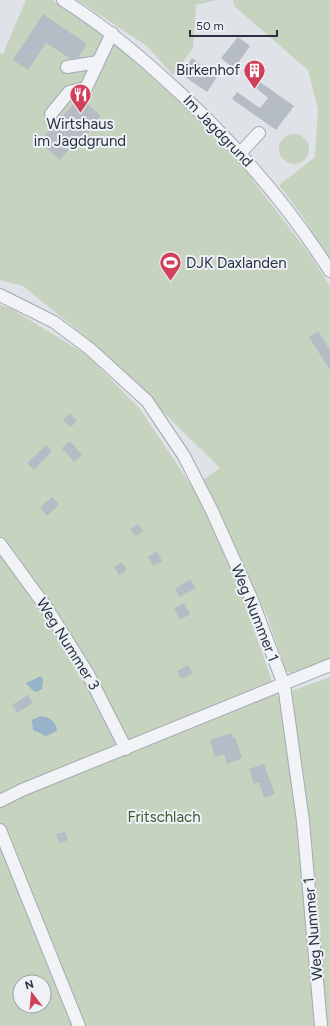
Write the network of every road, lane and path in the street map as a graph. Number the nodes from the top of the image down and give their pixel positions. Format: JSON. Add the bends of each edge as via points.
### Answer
{"nodes":[{"id":1,"x":63,"y":0,"type":"edge"},
{"id":2,"x":112,"y":33,"type":"junction"},
{"id":3,"x":98,"y":62,"type":"junction"},
{"id":4,"x":67,"y":67,"type":"dead end"},
{"id":5,"x":51,"y":114,"type":"dead end"},
{"id":6,"x":259,"y":133,"type":"dead end"},
{"id":7,"x":241,"y":152,"type":"junction"},
{"id":8,"x":330,"y":271,"type":"edge"},
{"id":9,"x":0,"y":295,"type":"edge"},
{"id":10,"x":0,"y":544,"type":"edge"},
{"id":11,"x":330,"y":665,"type":"edge"},
{"id":12,"x":284,"y":685,"type":"junction"},
{"id":13,"x":126,"y":749,"type":"junction"},
{"id":14,"x":0,"y":801,"type":"edge"},
{"id":15,"x":0,"y":830,"type":"edge"},
{"id":16,"x":79,"y":1026,"type":"edge"},
{"id":17,"x":321,"y":1026,"type":"edge"}],
"edges":[{"from":1,"to":2,"type":"street","name":"Im Jagdgrund"},
{"from":2,"to":3,"type":"street"},
{"from":2,"to":7,"type":"street","name":"Im Jagdgrund","via":[[194,104]]},
{"from":3,"to":4,"type":"street"},
{"from":3,"to":5,"type":"street","via":[[86,88],[68,92]]},
{"from":6,"to":7,"type":"street"},
{"from":7,"to":8,"type":"street","name":"Im Jagdgrund","via":[[257,170]]},
{"from":9,"to":12,"type":"street","name":"Weg Nummer 1","via":[[54,322],[90,349],[147,401],[184,456],[212,511],[252,600]]},
{"from":10,"to":13,"type":"street","name":"Weg Nummer 3","via":[[48,610],[84,667]]},
{"from":11,"to":12,"type":"street"},
{"from":12,"to":13,"type":"street"},
{"from":12,"to":17,"type":"street","name":"Weg Nummer 1","via":[[303,821]]},
{"from":13,"to":14,"type":"street"},
{"from":15,"to":16,"type":"street"}]}
